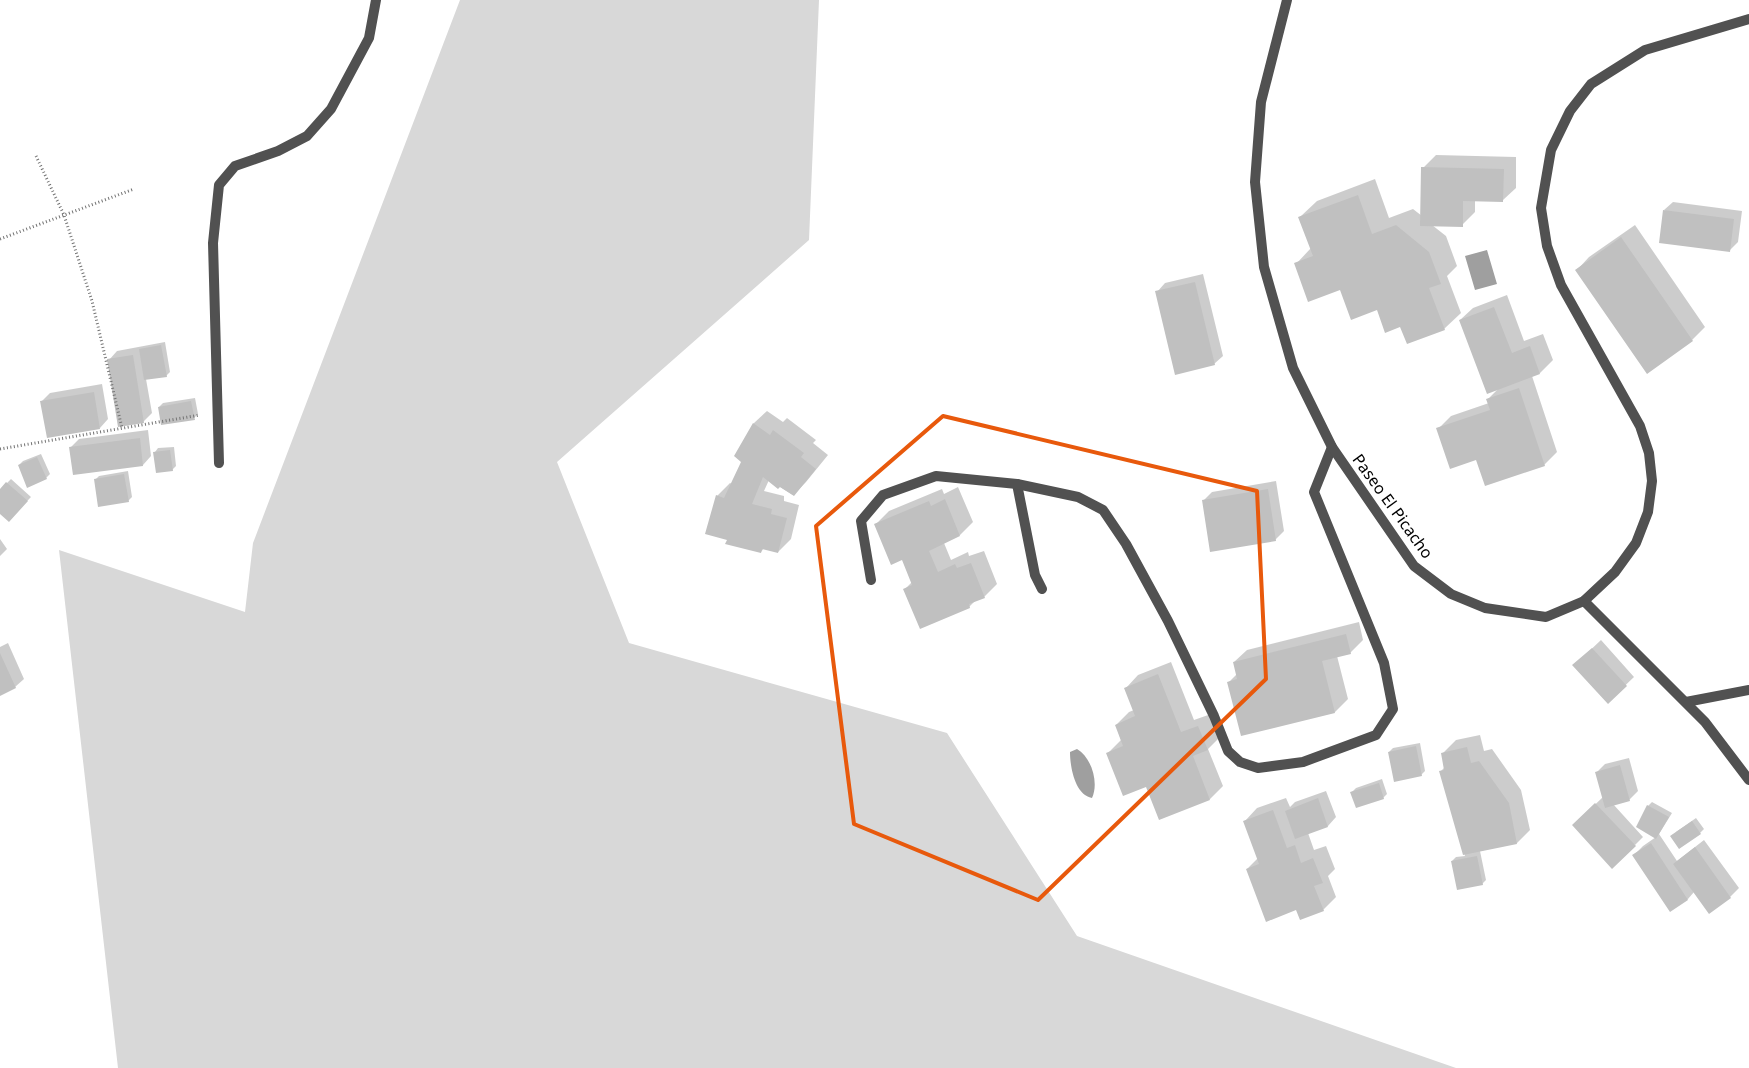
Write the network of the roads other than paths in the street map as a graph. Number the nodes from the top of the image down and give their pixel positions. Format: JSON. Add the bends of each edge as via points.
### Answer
{"nodes":[{"id":1,"x":376,"y":0,"type":"edge"},
{"id":2,"x":1287,"y":0,"type":"edge"},
{"id":3,"x":1749,"y":19,"type":"edge"},
{"id":4,"x":1332,"y":447,"type":"junction"},
{"id":5,"x":219,"y":463,"type":"dead end"},
{"id":6,"x":1017,"y":484,"type":"junction"},
{"id":7,"x":872,"y":580,"type":"dead end"},
{"id":8,"x":1042,"y":589,"type":"dead end"},
{"id":9,"x":1584,"y":601,"type":"junction"},
{"id":10,"x":1749,"y":690,"type":"edge"},
{"id":11,"x":1686,"y":702,"type":"junction"},
{"id":12,"x":1749,"y":780,"type":"edge"}],
"edges":[{"from":1,"to":5,"type":"street","via":[[369,38],[331,109],[307,136],[278,151],[234,166],[219,185],[213,243]]},
{"from":2,"to":4,"type":"street","name":"Paseo El Picacho","via":[[1261,102],[1255,182],[1264,267],[1293,368]]},
{"from":3,"to":9,"type":"street","name":"Paseo El Picacho","via":[[1645,50],[1591,84],[1570,111],[1551,150],[1541,208],[1546,246],[1561,285],[1640,426],[1649,453],[1652,482],[1648,512],[1636,543],[1615,572]]},
{"from":4,"to":6,"type":"street","via":[[1314,492],[1384,663],[1393,709],[1376,735],[1303,762],[1258,768],[1240,762],[1228,751],[1168,621],[1126,544],[1103,510],[1078,497]]},
{"from":4,"to":9,"type":"street","name":"Paseo El Picacho","via":[[1414,566],[1451,594],[1485,608],[1546,617]]},
{"from":6,"to":7,"type":"street","via":[[936,476],[883,496],[861,521]]},
{"from":6,"to":8,"type":"street","via":[[1035,575]]},
{"from":9,"to":11,"type":"street"},
{"from":10,"to":11,"type":"street"},
{"from":11,"to":12,"type":"street","via":[[1706,722]]}]}
